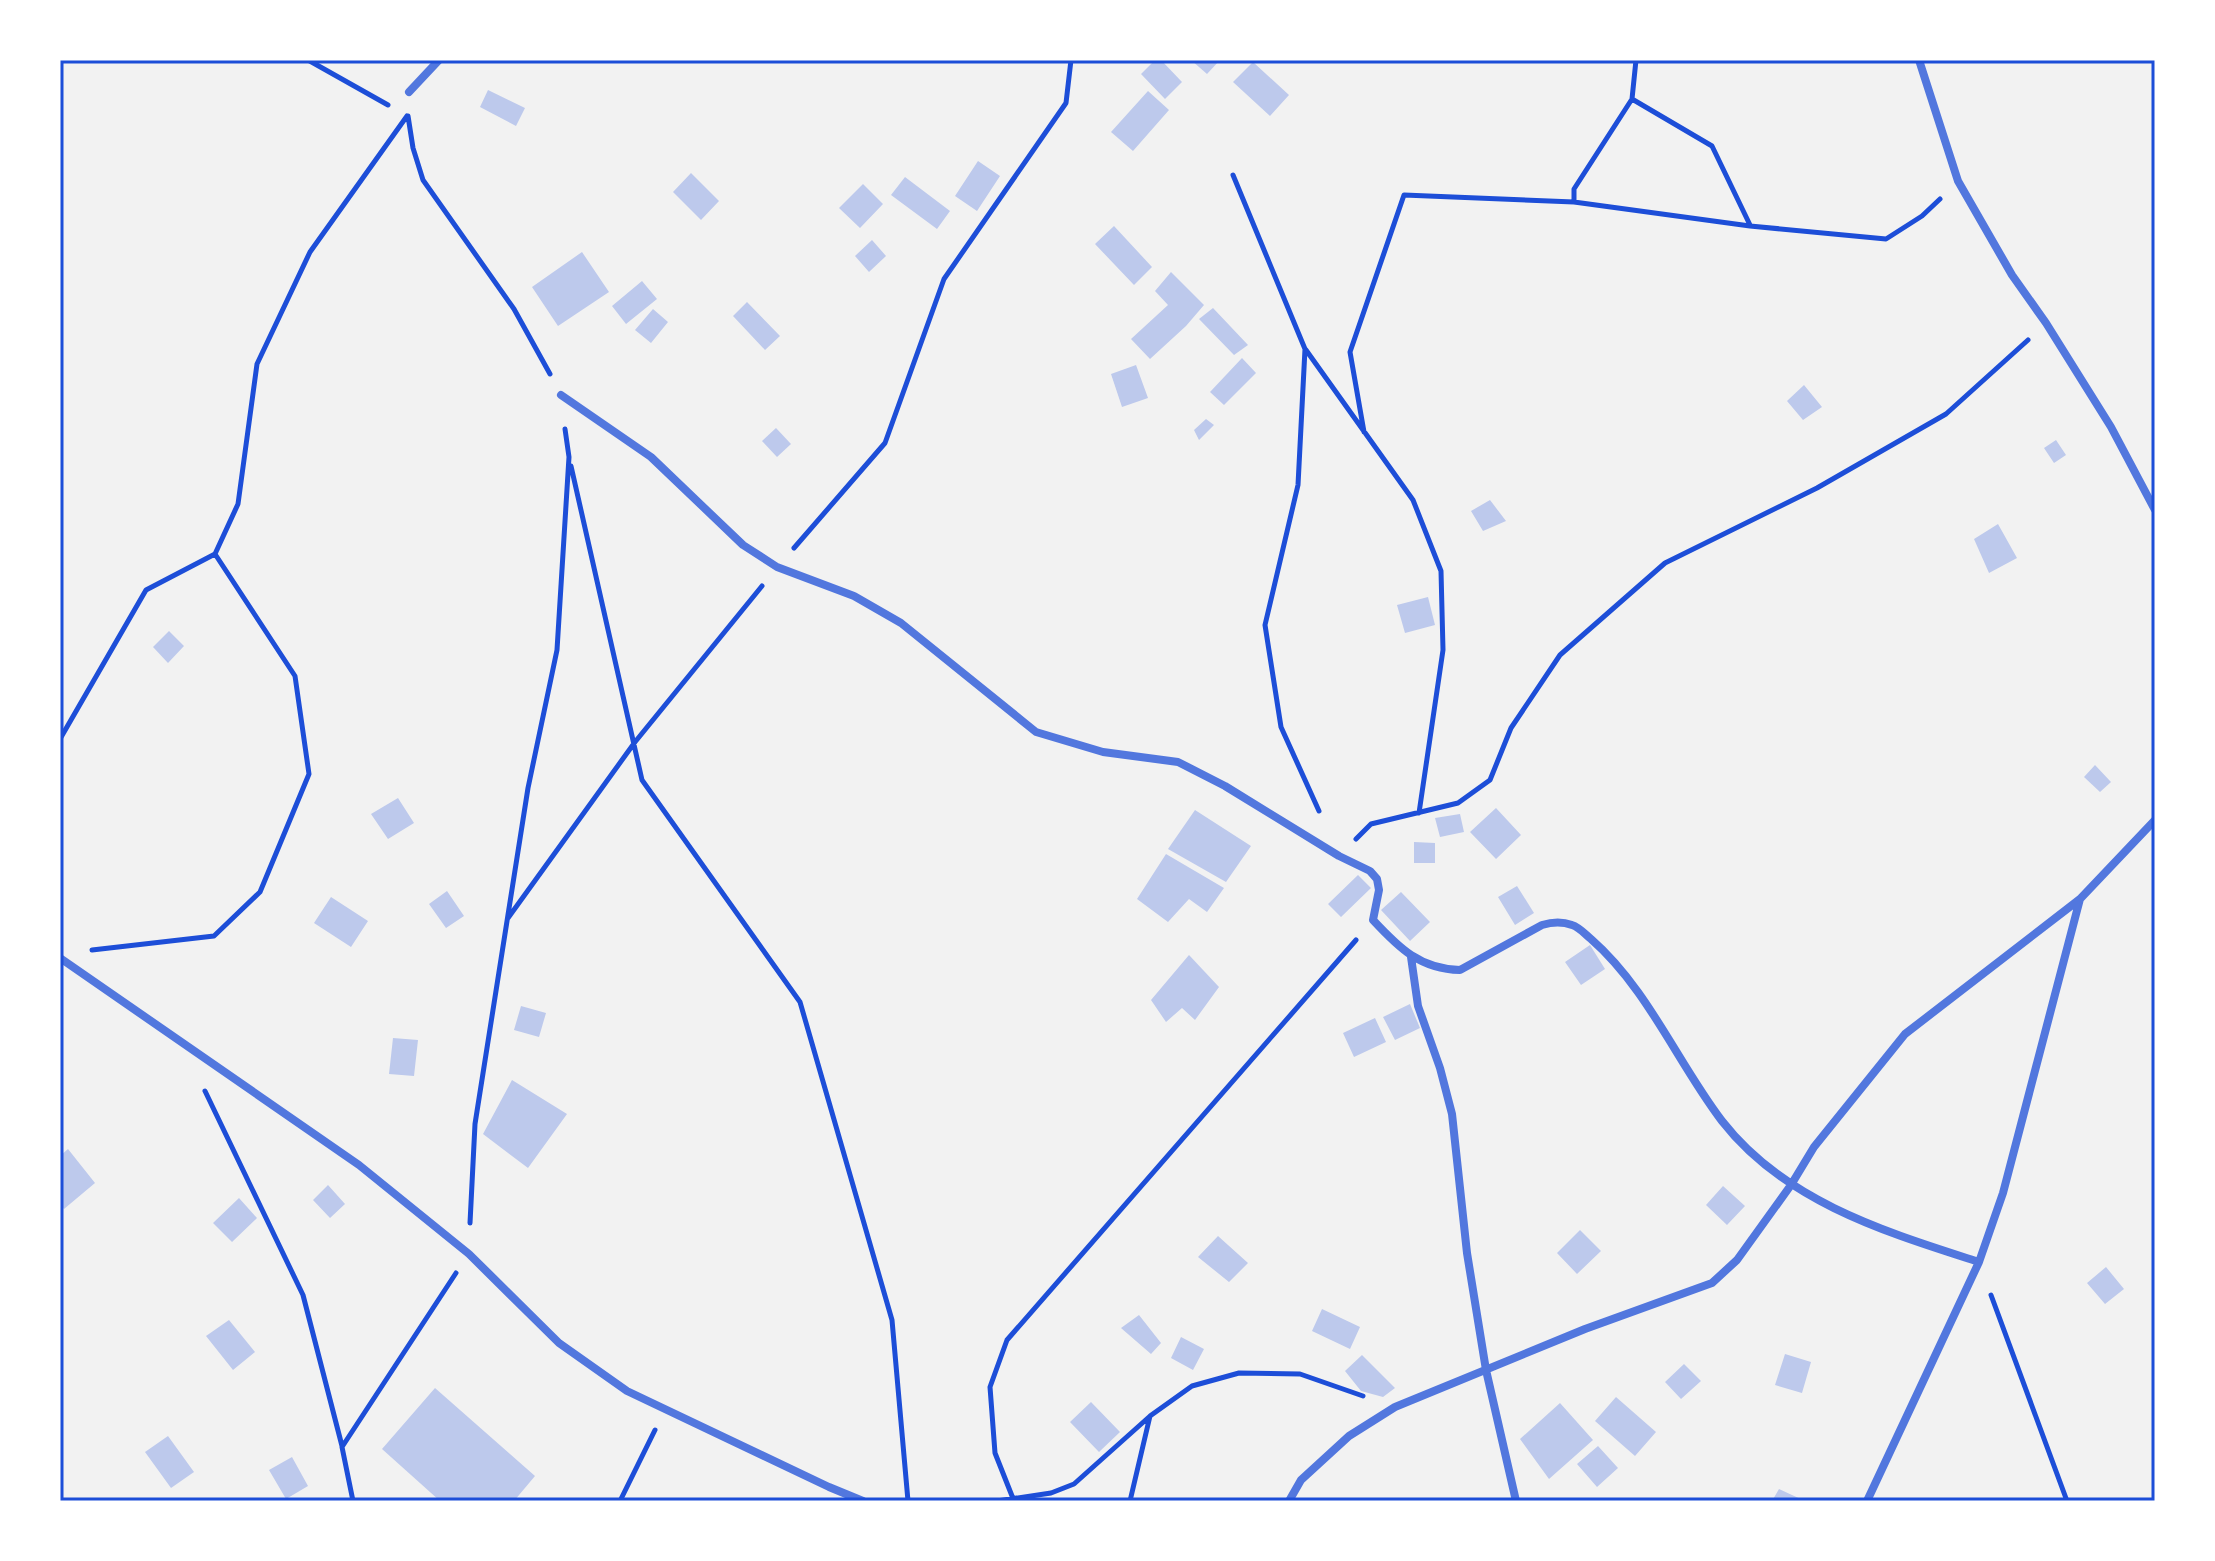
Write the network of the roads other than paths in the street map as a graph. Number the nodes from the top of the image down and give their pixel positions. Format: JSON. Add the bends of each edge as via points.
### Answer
{"nodes":[{"id":1,"x":439,"y":60,"type":"edge"},
{"id":2,"x":1919,"y":60,"type":"edge"},
{"id":3,"x":409,"y":92,"type":"road end"},
{"id":4,"x":561,"y":395,"type":"road end"},
{"id":5,"x":2155,"y":510,"type":"edge"},
{"id":6,"x":2155,"y":820,"type":"edge"},
{"id":7,"x":2080,"y":899,"type":"junction"},
{"id":8,"x":1411,"y":957,"type":"junction"},
{"id":9,"x":60,"y":958,"type":"edge"},
{"id":10,"x":1791,"y":1185,"type":"junction"},
{"id":11,"x":1979,"y":1262,"type":"junction"},
{"id":12,"x":1486,"y":1370,"type":"junction"},
{"id":13,"x":863,"y":1501,"type":"edge"},
{"id":14,"x":1289,"y":1501,"type":"edge"},
{"id":15,"x":1516,"y":1501,"type":"edge"},
{"id":16,"x":1867,"y":1501,"type":"edge"}],
"edges":[{"from":1,"to":3,"type":"street"},
{"from":2,"to":5,"type":"street","via":[[1958,181],[2111,427]]},
{"from":4,"to":8,"type":"street","via":[[651,457],[743,545],[777,567],[854,596],[901,623],[1036,732],[1103,752],[1178,762],[1370,871],[1379,890],[1373,920]]},
{"from":6,"to":7,"type":"street"},
{"from":7,"to":10,"type":"street","via":[[1905,1034],[1814,1147]]},
{"from":7,"to":11,"type":"street","via":[[2003,1193]]},
{"from":8,"to":10,"type":"street","via":[[1460,970],[1542,925],[1574,925],[1628,976],[1722,1121],[1757,1159]]},
{"from":8,"to":12,"type":"street","via":[[1418,1006],[1452,1114]]},
{"from":9,"to":13,"type":"street","via":[[359,1165],[469,1254],[559,1343],[627,1391]]},
{"from":10,"to":11,"type":"street","via":[[1881,1230]]},
{"from":10,"to":12,"type":"street","via":[[1737,1260],[1712,1283]]},
{"from":11,"to":16,"type":"street"},
{"from":12,"to":14,"type":"street","via":[[1395,1407],[1349,1436],[1301,1480]]},
{"from":12,"to":15,"type":"street"}]}
